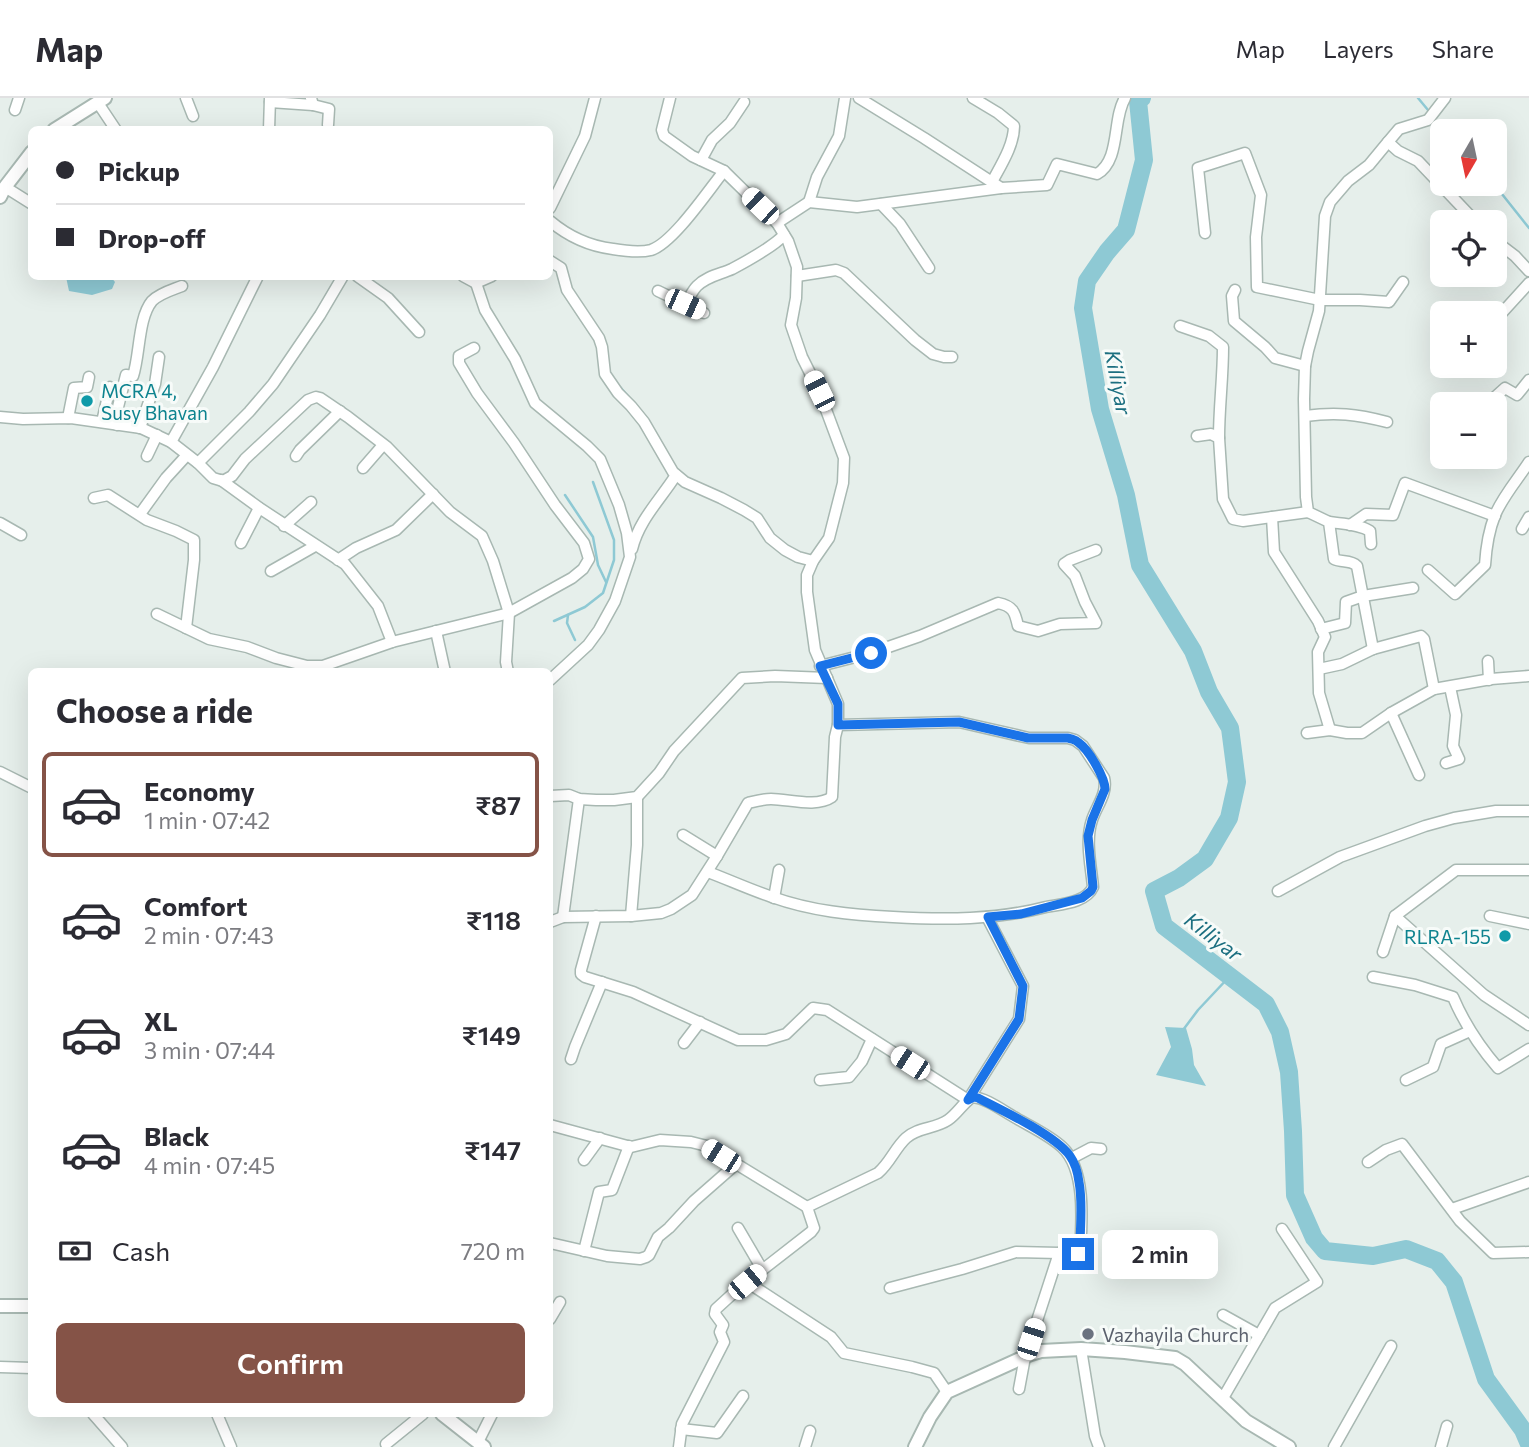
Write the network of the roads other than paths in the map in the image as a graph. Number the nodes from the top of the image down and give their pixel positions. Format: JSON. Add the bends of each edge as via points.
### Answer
{"nodes":[{"id":1,"x":19,"y":98,"type":"edge"},
{"id":2,"x":186,"y":98,"type":"edge"},
{"id":3,"x":595,"y":98,"type":"edge"},
{"id":4,"x":670,"y":98,"type":"edge"},
{"id":5,"x":845,"y":98,"type":"edge"},
{"id":6,"x":859,"y":98,"type":"edge"},
{"id":7,"x":973,"y":98,"type":"edge"},
{"id":8,"x":1125,"y":98,"type":"edge"},
{"id":9,"x":1445,"y":98,"type":"edge"},
{"id":10,"x":102,"y":100,"type":"edge"},
{"id":11,"x":270,"y":100,"type":"edge"},
{"id":12,"x":312,"y":102,"type":"edge"},
{"id":13,"x":744,"y":102,"type":"dead end"},
{"id":14,"x":15,"y":110,"type":"dead end"},
{"id":15,"x":193,"y":116,"type":"dead end"},
{"id":16,"x":328,"y":125,"type":"dead end"},
{"id":17,"x":60,"y":126,"type":"edge"},
{"id":18,"x":114,"y":126,"type":"edge"},
{"id":19,"x":269,"y":126,"type":"edge"},
{"id":20,"x":1388,"y":142,"type":"junction"},
{"id":21,"x":28,"y":158,"type":"edge"},
{"id":22,"x":701,"y":160,"type":"junction"},
{"id":23,"x":724,"y":171,"type":"junction"},
{"id":24,"x":997,"y":185,"type":"junction"},
{"id":25,"x":3,"y":192,"type":"edge"},
{"id":26,"x":28,"y":202,"type":"edge"},
{"id":27,"x":553,"y":202,"type":"edge"},
{"id":28,"x":810,"y":202,"type":"junction"},
{"id":29,"x":881,"y":204,"type":"junction"},
{"id":30,"x":1465,"y":210,"type":"edge"},
{"id":31,"x":553,"y":223,"type":"edge"},
{"id":32,"x":778,"y":223,"type":"junction"},
{"id":33,"x":1205,"y":233,"type":"dead end"},
{"id":34,"x":784,"y":235,"type":"junction"},
{"id":35,"x":1507,"y":250,"type":"edge"},
{"id":36,"x":553,"y":263,"type":"edge"},
{"id":37,"x":929,"y":268,"type":"dead end"},
{"id":38,"x":1529,"y":271,"type":"edge"},
{"id":39,"x":797,"y":276,"type":"junction"},
{"id":40,"x":256,"y":280,"type":"edge"},
{"id":41,"x":341,"y":280,"type":"edge"},
{"id":42,"x":363,"y":280,"type":"edge"},
{"id":43,"x":471,"y":280,"type":"edge"},
{"id":44,"x":483,"y":280,"type":"edge"},
{"id":45,"x":1403,"y":282,"type":"dead end"},
{"id":46,"x":477,"y":283,"type":"junction"},
{"id":47,"x":1529,"y":283,"type":"edge"},
{"id":48,"x":182,"y":286,"type":"dead end"},
{"id":49,"x":1235,"y":290,"type":"dead end"},
{"id":50,"x":658,"y":291,"type":"dead end"},
{"id":51,"x":1320,"y":300,"type":"junction"},
{"id":52,"x":685,"y":304,"type":"junction"},
{"id":53,"x":1507,"y":308,"type":"edge"},
{"id":54,"x":704,"y":313,"type":"dead end"},
{"id":55,"x":1180,"y":326,"type":"dead end"},
{"id":56,"x":419,"y":332,"type":"dead end"},
{"id":57,"x":474,"y":348,"type":"dead end"},
{"id":58,"x":159,"y":357,"type":"dead end"},
{"id":59,"x":952,"y":357,"type":"dead end"},
{"id":60,"x":1305,"y":366,"type":"junction"},
{"id":61,"x":89,"y":377,"type":"dead end"},
{"id":62,"x":1529,"y":380,"type":"edge"},
{"id":63,"x":110,"y":387,"type":"dead end"},
{"id":64,"x":1501,"y":392,"type":"edge"},
{"id":65,"x":340,"y":411,"type":"junction"},
{"id":66,"x":1305,"y":416,"type":"junction"},
{"id":67,"x":0,"y":417,"type":"edge"},
{"id":68,"x":68,"y":418,"type":"junction"},
{"id":69,"x":102,"y":422,"type":"junction"},
{"id":70,"x":1387,"y":422,"type":"dead end"},
{"id":71,"x":117,"y":425,"type":"junction"},
{"id":72,"x":140,"y":428,"type":"junction"},
{"id":73,"x":157,"y":435,"type":"junction"},
{"id":74,"x":1196,"y":436,"type":"dead end"},
{"id":75,"x":1219,"y":438,"type":"junction"},
{"id":76,"x":171,"y":442,"type":"junction"},
{"id":77,"x":383,"y":445,"type":"junction"},
{"id":78,"x":187,"y":455,"type":"junction"},
{"id":79,"x":147,"y":456,"type":"dead end"},
{"id":80,"x":296,"y":456,"type":"dead end"},
{"id":81,"x":1529,"y":462,"type":"edge"},
{"id":82,"x":198,"y":463,"type":"junction"},
{"id":83,"x":363,"y":468,"type":"dead end"},
{"id":84,"x":676,"y":475,"type":"junction"},
{"id":85,"x":221,"y":480,"type":"junction"},
{"id":86,"x":433,"y":494,"type":"junction"},
{"id":87,"x":94,"y":498,"type":"dead end"},
{"id":88,"x":311,"y":502,"type":"dead end"},
{"id":89,"x":259,"y":508,"type":"junction"},
{"id":90,"x":1308,"y":512,"type":"junction"},
{"id":91,"x":139,"y":514,"type":"junction"},
{"id":92,"x":1495,"y":516,"type":"junction"},
{"id":93,"x":1272,"y":517,"type":"junction"},
{"id":94,"x":1529,"y":517,"type":"edge"},
{"id":95,"x":1329,"y":522,"type":"junction"},
{"id":96,"x":0,"y":523,"type":"edge"},
{"id":97,"x":1350,"y":525,"type":"junction"},
{"id":98,"x":284,"y":526,"type":"junction"},
{"id":99,"x":1522,"y":530,"type":"dead end"},
{"id":100,"x":20,"y":536,"type":"dead end"},
{"id":101,"x":241,"y":543,"type":"dead end"},
{"id":102,"x":1371,"y":544,"type":"dead end"},
{"id":103,"x":315,"y":546,"type":"junction"},
{"id":104,"x":1096,"y":550,"type":"dead end"},
{"id":105,"x":630,"y":557,"type":"junction"},
{"id":106,"x":338,"y":560,"type":"junction"},
{"id":107,"x":813,"y":562,"type":"junction"},
{"id":108,"x":271,"y":570,"type":"dead end"},
{"id":109,"x":1428,"y":570,"type":"dead end"},
{"id":110,"x":1413,"y":588,"type":"dead end"},
{"id":111,"x":1363,"y":596,"type":"junction"},
{"id":112,"x":509,"y":613,"type":"junction"},
{"id":113,"x":157,"y":614,"type":"dead end"},
{"id":114,"x":186,"y":628,"type":"junction"},
{"id":115,"x":1321,"y":629,"type":"junction"},
{"id":116,"x":436,"y":631,"type":"junction"},
{"id":117,"x":392,"y":642,"type":"junction"},
{"id":118,"x":1373,"y":649,"type":"junction"},
{"id":119,"x":1488,"y":661,"type":"dead end"},
{"id":120,"x":820,"y":666,"type":"junction"},
{"id":121,"x":444,"y":668,"type":"edge"},
{"id":122,"x":507,"y":668,"type":"edge"},
{"id":123,"x":1319,"y":669,"type":"junction"},
{"id":124,"x":1529,"y":676,"type":"edge"},
{"id":125,"x":553,"y":677,"type":"edge"},
{"id":126,"x":827,"y":678,"type":"junction"},
{"id":127,"x":1489,"y":680,"type":"junction"},
{"id":128,"x":1450,"y":687,"type":"junction"},
{"id":129,"x":1434,"y":689,"type":"junction"},
{"id":130,"x":1391,"y":713,"type":"junction"},
{"id":131,"x":838,"y":725,"type":"junction"},
{"id":132,"x":1331,"y":730,"type":"junction"},
{"id":133,"x":1307,"y":733,"type":"dead end"},
{"id":134,"x":1446,"y":763,"type":"dead end"},
{"id":135,"x":0,"y":772,"type":"edge"},
{"id":136,"x":1419,"y":775,"type":"dead end"},
{"id":137,"x":28,"y":786,"type":"edge"},
{"id":138,"x":553,"y":796,"type":"edge"},
{"id":139,"x":637,"y":796,"type":"junction"},
{"id":140,"x":579,"y":799,"type":"junction"},
{"id":141,"x":1529,"y":811,"type":"edge"},
{"id":142,"x":683,"y":835,"type":"dead end"},
{"id":143,"x":718,"y":856,"type":"junction"},
{"id":144,"x":779,"y":870,"type":"dead end"},
{"id":145,"x":1529,"y":870,"type":"edge"},
{"id":146,"x":708,"y":872,"type":"junction"},
{"id":147,"x":1278,"y":891,"type":"dead end"},
{"id":148,"x":774,"y":898,"type":"junction"},
{"id":149,"x":596,"y":916,"type":"junction"},
{"id":150,"x":631,"y":916,"type":"junction"},
{"id":151,"x":1395,"y":916,"type":"junction"},
{"id":152,"x":1490,"y":916,"type":"dead end"},
{"id":153,"x":563,"y":917,"type":"junction"},
{"id":154,"x":988,"y":917,"type":"junction"},
{"id":155,"x":553,"y":921,"type":"edge"},
{"id":156,"x":1529,"y":924,"type":"edge"},
{"id":157,"x":1383,"y":953,"type":"dead end"},
{"id":158,"x":1373,"y":977,"type":"dead end"},
{"id":159,"x":602,"y":982,"type":"junction"},
{"id":160,"x":699,"y":1023,"type":"junction"},
{"id":161,"x":1529,"y":1025,"type":"edge"},
{"id":162,"x":1470,"y":1031,"type":"junction"},
{"id":163,"x":872,"y":1039,"type":"junction"},
{"id":164,"x":684,"y":1043,"type":"dead end"},
{"id":165,"x":1529,"y":1049,"type":"edge"},
{"id":166,"x":571,"y":1059,"type":"dead end"},
{"id":167,"x":820,"y":1080,"type":"dead end"},
{"id":168,"x":1406,"y":1080,"type":"dead end"},
{"id":169,"x":968,"y":1100,"type":"junction"},
{"id":170,"x":553,"y":1126,"type":"edge"},
{"id":171,"x":600,"y":1138,"type":"junction"},
{"id":172,"x":629,"y":1146,"type":"junction"},
{"id":173,"x":1101,"y":1149,"type":"dead end"},
{"id":174,"x":1072,"y":1158,"type":"junction"},
{"id":175,"x":584,"y":1160,"type":"dead end"},
{"id":176,"x":1368,"y":1162,"type":"dead end"},
{"id":177,"x":735,"y":1165,"type":"junction"},
{"id":178,"x":1529,"y":1182,"type":"edge"},
{"id":179,"x":807,"y":1207,"type":"junction"},
{"id":180,"x":1452,"y":1209,"type":"junction"},
{"id":181,"x":738,"y":1228,"type":"dead end"},
{"id":182,"x":1282,"y":1229,"type":"dead end"},
{"id":183,"x":553,"y":1244,"type":"edge"},
{"id":184,"x":584,"y":1251,"type":"junction"},
{"id":185,"x":1529,"y":1252,"type":"edge"},
{"id":186,"x":1059,"y":1253,"type":"junction"},
{"id":187,"x":762,"y":1269,"type":"junction"},
{"id":188,"x":747,"y":1282,"type":"junction"},
{"id":189,"x":890,"y":1288,"type":"dead end"},
{"id":190,"x":560,"y":1303,"type":"dead end"},
{"id":191,"x":0,"y":1306,"type":"edge"},
{"id":192,"x":28,"y":1307,"type":"edge"},
{"id":193,"x":553,"y":1314,"type":"edge"},
{"id":194,"x":1223,"y":1315,"type":"dead end"},
{"id":195,"x":1259,"y":1335,"type":"junction"},
{"id":196,"x":1391,"y":1346,"type":"dead end"},
{"id":197,"x":1081,"y":1349,"type":"junction"},
{"id":198,"x":1028,"y":1355,"type":"junction"},
{"id":199,"x":0,"y":1367,"type":"edge"},
{"id":200,"x":28,"y":1368,"type":"edge"},
{"id":201,"x":1019,"y":1389,"type":"dead end"},
{"id":202,"x":947,"y":1392,"type":"junction"},
{"id":203,"x":743,"y":1396,"type":"dead end"},
{"id":204,"x":1223,"y":1398,"type":"junction"},
{"id":205,"x":96,"y":1417,"type":"edge"},
{"id":206,"x":217,"y":1417,"type":"edge"},
{"id":207,"x":419,"y":1417,"type":"edge"},
{"id":208,"x":446,"y":1417,"type":"edge"},
{"id":209,"x":491,"y":1417,"type":"edge"},
{"id":210,"x":1447,"y":1426,"type":"dead end"},
{"id":211,"x":681,"y":1430,"type":"junction"},
{"id":212,"x":810,"y":1431,"type":"dead end"},
{"id":213,"x":386,"y":1444,"type":"dead end"},
{"id":214,"x":481,"y":1444,"type":"edge"},
{"id":215,"x":122,"y":1447,"type":"edge"},
{"id":216,"x":231,"y":1447,"type":"edge"},
{"id":217,"x":679,"y":1447,"type":"edge"},
{"id":218,"x":805,"y":1447,"type":"edge"},
{"id":219,"x":915,"y":1447,"type":"edge"},
{"id":220,"x":1099,"y":1447,"type":"edge"},
{"id":221,"x":1289,"y":1447,"type":"edge"},
{"id":222,"x":1334,"y":1447,"type":"edge"},
{"id":223,"x":1441,"y":1447,"type":"edge"}],
"edges":[{"from":1,"to":14,"type":"street"},
{"from":2,"to":15,"type":"street"},
{"from":3,"to":27,"type":"street","via":[[585,136]]},
{"from":4,"to":22,"type":"street","via":[[664,136]]},
{"from":5,"to":28,"type":"street","via":[[839,136],[817,177]]},
{"from":6,"to":24,"type":"street"},
{"from":7,"to":24,"type":"street","via":[[1014,126]]},
{"from":8,"to":24,"type":"street","via":[[1104,170],[1089,173],[1057,164],[1047,185]]},
{"from":9,"to":20,"type":"street","via":[[1428,120],[1399,129]]},
{"from":10,"to":17,"type":"street"},
{"from":10,"to":18,"type":"street"},
{"from":11,"to":12,"type":"street"},
{"from":11,"to":19,"type":"street"},
{"from":12,"to":16,"type":"street","via":[[329,109]]},
{"from":13,"to":22,"type":"street","via":[[712,139]]},
{"from":20,"to":30,"type":"street","via":[[1418,160]]},
{"from":20,"to":51,"type":"street","via":[[1330,202],[1325,216]]},
{"from":21,"to":25,"type":"street"},
{"from":22,"to":23,"type":"street"},
{"from":23,"to":31,"type":"street","via":[[672,235],[653,249],[596,247]]},
{"from":23,"to":32,"type":"street"},
{"from":24,"to":29,"type":"street"},
{"from":25,"to":26,"type":"street"},
{"from":28,"to":29,"type":"street"},
{"from":28,"to":32,"type":"street"},
{"from":29,"to":37,"type":"street"},
{"from":32,"to":34,"type":"street"},
{"from":33,"to":51,"type":"street","via":[[1198,168],[1245,153],[1261,195],[1257,286]]},
{"from":34,"to":39,"type":"street"},
{"from":34,"to":52,"type":"street","via":[[776,244],[698,285]]},
{"from":35,"to":38,"type":"street"},
{"from":36,"to":84,"type":"street","via":[[561,268],[567,290],[598,338],[605,374],[644,422]]},
{"from":39,"to":59,"type":"street","via":[[836,270],[844,273],[915,340],[933,354]]},
{"from":39,"to":107,"type":"street","via":[[791,325],[844,458],[843,483],[829,538]]},
{"from":40,"to":76,"type":"street"},
{"from":41,"to":82,"type":"street","via":[[273,384]]},
{"from":42,"to":56,"type":"street","via":[[388,298]]},
{"from":43,"to":46,"type":"street"},
{"from":44,"to":46,"type":"street"},
{"from":45,"to":51,"type":"street","via":[[1389,302]]},
{"from":46,"to":105,"type":"street","via":[[485,310],[535,403],[600,459],[619,505]]},
{"from":47,"to":53,"type":"street"},
{"from":48,"to":71,"type":"street","via":[[164,292],[145,314],[134,376],[126,375]]},
{"from":49,"to":60,"type":"street","via":[[1234,321],[1275,358]]},
{"from":50,"to":52,"type":"street"},
{"from":51,"to":60,"type":"street"},
{"from":52,"to":54,"type":"street"},
{"from":55,"to":75,"type":"street","via":[[1209,336],[1223,347]]},
{"from":57,"to":112,"type":"street","via":[[459,356],[459,363],[584,543],[589,559],[572,578]]},
{"from":58,"to":72,"type":"street"},
{"from":60,"to":66,"type":"street"},
{"from":61,"to":68,"type":"street","via":[[87,387],[74,388]]},
{"from":62,"to":64,"type":"street","via":[[1517,395],[1505,388]]},
{"from":63,"to":69,"type":"street"},
{"from":65,"to":77,"type":"street"},
{"from":65,"to":80,"type":"street"},
{"from":65,"to":85,"type":"street","via":[[312,397],[232,476]]},
{"from":66,"to":70,"type":"street","via":[[1362,415]]},
{"from":66,"to":90,"type":"street"},
{"from":67,"to":68,"type":"street"},
{"from":68,"to":69,"type":"street"},
{"from":69,"to":71,"type":"street"},
{"from":71,"to":72,"type":"street"},
{"from":72,"to":73,"type":"street"},
{"from":73,"to":76,"type":"street"},
{"from":73,"to":79,"type":"street"},
{"from":74,"to":75,"type":"street"},
{"from":75,"to":93,"type":"street","via":[[1223,499],[1231,518],[1243,522]]},
{"from":76,"to":78,"type":"street"},
{"from":77,"to":83,"type":"street"},
{"from":77,"to":86,"type":"street"},
{"from":78,"to":82,"type":"street"},
{"from":78,"to":91,"type":"street"},
{"from":81,"to":92,"type":"street"},
{"from":82,"to":85,"type":"street"},
{"from":84,"to":105,"type":"street","via":[[642,523]]},
{"from":84,"to":107,"type":"street","via":[[757,518],[785,550]]},
{"from":85,"to":89,"type":"street"},
{"from":86,"to":106,"type":"street","via":[[396,530]]},
{"from":86,"to":112,"type":"street","via":[[482,536]]},
{"from":87,"to":91,"type":"street","via":[[108,495]]},
{"from":88,"to":98,"type":"street"},
{"from":89,"to":98,"type":"street"},
{"from":89,"to":101,"type":"street"},
{"from":90,"to":93,"type":"street"},
{"from":90,"to":95,"type":"street"},
{"from":91,"to":114,"type":"street","via":[[194,540]]},
{"from":92,"to":97,"type":"street","via":[[1405,483],[1393,514],[1366,514]]},
{"from":92,"to":109,"type":"street","via":[[1485,565],[1455,594]]},
{"from":93,"to":115,"type":"street","via":[[1274,552]]},
{"from":94,"to":99,"type":"street"},
{"from":95,"to":97,"type":"street"},
{"from":95,"to":111,"type":"street","via":[[1334,559],[1357,566]]},
{"from":96,"to":100,"type":"street"},
{"from":97,"to":102,"type":"street","via":[[1370,531]]},
{"from":98,"to":103,"type":"street"},
{"from":103,"to":106,"type":"street"},
{"from":103,"to":108,"type":"street"},
{"from":104,"to":120,"type":"street","via":[[1064,564],[1075,576],[1096,624],[1060,624],[1038,631],[1018,626],[1015,613],[998,603],[920,636]]},
{"from":105,"to":125,"type":"street","via":[[599,630]]},
{"from":106,"to":117,"type":"street","via":[[378,606]]},
{"from":107,"to":120,"type":"street","via":[[807,592]]},
{"from":110,"to":111,"type":"street"},
{"from":111,"to":115,"type":"street","via":[[1346,602],[1345,623]]},
{"from":111,"to":118,"type":"street"},
{"from":112,"to":116,"type":"street"},
{"from":112,"to":122,"type":"street"},
{"from":113,"to":114,"type":"street"},
{"from":114,"to":117,"type":"street","via":[[209,639],[315,667]]},
{"from":115,"to":123,"type":"street","via":[[1325,637],[1318,652]]},
{"from":116,"to":117,"type":"street"},
{"from":116,"to":121,"type":"street"},
{"from":118,"to":123,"type":"street"},
{"from":118,"to":129,"type":"street","via":[[1420,636]]},
{"from":119,"to":127,"type":"street"},
{"from":120,"to":126,"type":"street"},
{"from":123,"to":132,"type":"street","via":[[1319,693]]},
{"from":124,"to":127,"type":"street"},
{"from":126,"to":131,"type":"street","via":[[838,704]]},
{"from":126,"to":139,"type":"street","via":[[743,678]]},
{"from":127,"to":128,"type":"street"},
{"from":128,"to":129,"type":"street"},
{"from":128,"to":134,"type":"street","via":[[1456,715],[1453,746],[1459,759]]},
{"from":129,"to":130,"type":"street"},
{"from":130,"to":132,"type":"street","via":[[1362,733]]},
{"from":130,"to":136,"type":"street"},
{"from":131,"to":143,"type":"street","via":[[832,797],[748,803]]},
{"from":131,"to":154,"type":"street","via":[[959,722],[1028,738],[1068,738],[1083,746],[1105,785],[1088,836],[1091,891],[1082,898],[1021,914]]},
{"from":132,"to":133,"type":"street"},
{"from":135,"to":137,"type":"street"},
{"from":138,"to":140,"type":"street"},
{"from":139,"to":140,"type":"street"},
{"from":139,"to":150,"type":"street"},
{"from":140,"to":153,"type":"street"},
{"from":141,"to":147,"type":"street","via":[[1496,811],[1425,826],[1340,857]]},
{"from":142,"to":143,"type":"street"},
{"from":143,"to":146,"type":"street"},
{"from":144,"to":148,"type":"street"},
{"from":145,"to":151,"type":"street","via":[[1456,870]]},
{"from":146,"to":148,"type":"street"},
{"from":146,"to":150,"type":"street","via":[[692,895],[671,909]]},
{"from":148,"to":154,"type":"street","via":[[842,914]]},
{"from":149,"to":150,"type":"street"},
{"from":149,"to":153,"type":"street"},
{"from":149,"to":159,"type":"street","via":[[581,972]]},
{"from":151,"to":157,"type":"street"},
{"from":151,"to":161,"type":"street","via":[[1484,995]]},
{"from":152,"to":156,"type":"street"},
{"from":153,"to":155,"type":"street"},
{"from":154,"to":169,"type":"street","via":[[1023,986],[1019,1019]]},
{"from":158,"to":162,"type":"street","via":[[1453,997]]},
{"from":159,"to":160,"type":"street"},
{"from":159,"to":166,"type":"street"},
{"from":160,"to":163,"type":"street","via":[[738,1040],[766,1040],[786,1034],[813,1008],[827,1010]]},
{"from":160,"to":164,"type":"street"},
{"from":162,"to":165,"type":"street","via":[[1498,1068]]},
{"from":162,"to":168,"type":"street","via":[[1441,1044],[1433,1067]]},
{"from":163,"to":167,"type":"street","via":[[849,1077]]},
{"from":163,"to":169,"type":"street"},
{"from":169,"to":174,"type":"street","via":[[978,1098],[1011,1115],[1052,1139]]},
{"from":169,"to":179,"type":"street","via":[[949,1119],[908,1136],[878,1173]]},
{"from":170,"to":171,"type":"street"},
{"from":171,"to":172,"type":"street"},
{"from":171,"to":175,"type":"street"},
{"from":172,"to":177,"type":"street","via":[[660,1140],[697,1143]]},
{"from":172,"to":184,"type":"street","via":[[612,1190],[599,1192]]},
{"from":173,"to":174,"type":"street","via":[[1091,1148]]},
{"from":174,"to":186,"type":"street","via":[[1079,1183],[1080,1252]]},
{"from":176,"to":180,"type":"street","via":[[1402,1144]]},
{"from":177,"to":179,"type":"street"},
{"from":177,"to":184,"type":"street","via":[[658,1237],[646,1257]]},
{"from":178,"to":180,"type":"street"},
{"from":179,"to":187,"type":"street","via":[[813,1229]]},
{"from":180,"to":185,"type":"street","via":[[1493,1253]]},
{"from":181,"to":187,"type":"street"},
{"from":182,"to":195,"type":"street","via":[[1317,1282],[1275,1308]]},
{"from":183,"to":184,"type":"street"},
{"from":186,"to":189,"type":"street","via":[[1016,1252]]},
{"from":186,"to":198,"type":"street"},
{"from":187,"to":188,"type":"street"},
{"from":188,"to":202,"type":"street","via":[[831,1338],[844,1353],[934,1373]]},
{"from":188,"to":211,"type":"street","via":[[715,1310],[723,1325],[724,1342]]},
{"from":190,"to":193,"type":"street"},
{"from":191,"to":192,"type":"street"},
{"from":194,"to":195,"type":"street"},
{"from":195,"to":204,"type":"street"},
{"from":196,"to":222,"type":"street"},
{"from":197,"to":198,"type":"street"},
{"from":197,"to":204,"type":"street","via":[[1175,1358]]},
{"from":197,"to":220,"type":"street"},
{"from":198,"to":201,"type":"street"},
{"from":198,"to":202,"type":"street"},
{"from":199,"to":200,"type":"street"},
{"from":202,"to":219,"type":"street"},
{"from":203,"to":211,"type":"street","via":[[717,1433]]},
{"from":204,"to":221,"type":"street","via":[[1246,1421]]},
{"from":205,"to":215,"type":"street"},
{"from":206,"to":216,"type":"street"},
{"from":207,"to":213,"type":"street"},
{"from":208,"to":214,"type":"street"},
{"from":209,"to":214,"type":"street"},
{"from":210,"to":223,"type":"street"},
{"from":211,"to":217,"type":"street"},
{"from":212,"to":218,"type":"street"}]}
